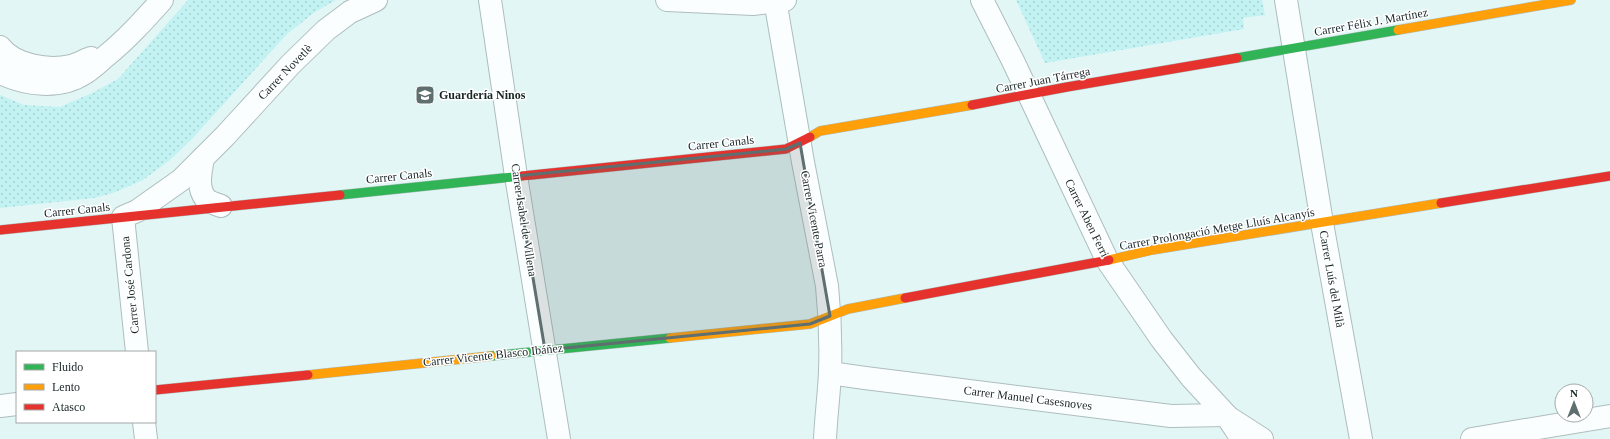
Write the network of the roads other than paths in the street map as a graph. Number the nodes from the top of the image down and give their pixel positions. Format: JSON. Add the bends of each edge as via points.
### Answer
{"nodes":[{"id":1,"x":162,"y":0,"type":"edge"},
{"id":2,"x":376,"y":0,"type":"edge"},
{"id":3,"x":490,"y":0,"type":"edge"},
{"id":4,"x":667,"y":0,"type":"edge"},
{"id":5,"x":982,"y":0,"type":"edge"},
{"id":6,"x":1286,"y":0,"type":"edge"},
{"id":7,"x":1571,"y":0,"type":"edge"},
{"id":8,"x":779,"y":1,"type":"edge"},
{"id":9,"x":123,"y":42,"type":"junction"},
{"id":10,"x":0,"y":47,"type":"edge"},
{"id":11,"x":1294,"y":47,"type":"junction"},
{"id":12,"x":0,"y":73,"type":"edge"},
{"id":13,"x":1028,"y":95,"type":"junction"},
{"id":14,"x":800,"y":143,"type":"junction"},
{"id":15,"x":203,"y":158,"type":"junction"},
{"id":16,"x":516,"y":176,"type":"junction"},
{"id":17,"x":1610,"y":176,"type":"edge"},
{"id":18,"x":221,"y":206,"type":"junction"},
{"id":19,"x":123,"y":218,"type":"junction"},
{"id":20,"x":1322,"y":223,"type":"junction"},
{"id":21,"x":0,"y":230,"type":"edge"},
{"id":22,"x":1107,"y":260,"type":"junction"},
{"id":23,"x":830,"y":316,"type":"junction"},
{"id":24,"x":545,"y":350,"type":"junction"},
{"id":25,"x":137,"y":351,"type":"edge"},
{"id":26,"x":830,"y":373,"type":"junction"},
{"id":27,"x":156,"y":390,"type":"edge"},
{"id":28,"x":16,"y":404,"type":"edge"},
{"id":29,"x":0,"y":406,"type":"edge"},
{"id":30,"x":1226,"y":415,"type":"junction"},
{"id":31,"x":1610,"y":416,"type":"edge"},
{"id":32,"x":144,"y":423,"type":"edge"},
{"id":33,"x":146,"y":439,"type":"edge"},
{"id":34,"x":559,"y":439,"type":"edge"},
{"id":35,"x":825,"y":439,"type":"edge"},
{"id":36,"x":1242,"y":439,"type":"edge"},
{"id":37,"x":1262,"y":439,"type":"edge"},
{"id":38,"x":1361,"y":439,"type":"edge"},
{"id":39,"x":1472,"y":439,"type":"edge"}],
"edges":[{"from":1,"to":9,"type":"street"},
{"from":2,"to":15,"type":"street","name":"Carrer Novetlè","via":[[350,12],[326,30]]},
{"from":3,"to":16,"type":"street","name":"Carrer Isabel de Villena"},
{"from":4,"to":8,"type":"street","via":[[753,4]]},
{"from":5,"to":13,"type":"street","name":"Carrer Aben Ferri"},
{"from":6,"to":11,"type":"street","name":"Carrer Luís del Milà"},
{"from":7,"to":11,"type":"street","name":"Carrer Félix J. Martínez"},
{"from":8,"to":14,"type":"street","name":"Carrer Vicente Parra"},
{"from":9,"to":10,"type":"street","via":[[84,61],[57,67],[24,63],[14,59]]},
{"from":9,"to":12,"type":"street","via":[[85,74],[70,81],[25,82]]},
{"from":11,"to":13,"type":"street","name":"Carrer Juan Tárrega"},
{"from":11,"to":20,"type":"street","name":"Carrer Luís del Milà"},
{"from":13,"to":14,"type":"street","name":"Carrer Juan Tárrega","via":[[820,131]]},
{"from":13,"to":22,"type":"street","name":"Carrer Aben Ferri"},
{"from":14,"to":16,"type":"street","name":"Carrer Canals","via":[[786,149]]},
{"from":14,"to":23,"type":"street","name":"Carrer Vicente Parra","via":[[827,286]]},
{"from":15,"to":18,"type":"street","via":[[200,187],[207,200]]},
{"from":15,"to":19,"type":"street","name":"Carrer Novetlè","via":[[181,180]]},
{"from":16,"to":18,"type":"street","name":"Carrer Canals"},
{"from":16,"to":24,"type":"street","name":"Carrer Isabel de Villena"},
{"from":17,"to":20,"type":"street","name":"Carrer Prolongació Metge Lluís Alcanyís"},
{"from":18,"to":19,"type":"street","name":"Carrer Canals"},
{"from":19,"to":21,"type":"street","name":"Carrer Canals"},
{"from":19,"to":25,"type":"street","name":"Carrer José Cardona"},
{"from":20,"to":22,"type":"street","name":"Carrer Prolongació Metge Lluís Alcanyís","via":[[1152,250]]},
{"from":20,"to":38,"type":"street","name":"Carrer Luís del Milà"},
{"from":22,"to":23,"type":"street","name":"Carrer Prolongació Metge Lluís Alcanyís","via":[[848,309]]},
{"from":22,"to":30,"type":"street","name":"Carrer Aben Ferri","via":[[1162,340]]},
{"from":23,"to":24,"type":"street","name":"Carrer Vicente Blasco Ibáñez","via":[[810,324]]},
{"from":23,"to":26,"type":"street","name":"Carrer Vicente Parra"},
{"from":24,"to":27,"type":"street","name":"Carrer Vicente Blasco Ibáñez"},
{"from":24,"to":34,"type":"street","name":"Carrer Isabel de Villena"},
{"from":26,"to":30,"type":"street","name":"Carrer Manuel Casesnoves","via":[[1171,416]]},
{"from":26,"to":35,"type":"street","name":"Carrer Vicente Parra"},
{"from":28,"to":29,"type":"street"},
{"from":30,"to":36,"type":"street","name":"Carrer Aben Ferri"},
{"from":30,"to":37,"type":"street","name":"Carrer Aben Ferri"},
{"from":31,"to":39,"type":"street"},
{"from":32,"to":33,"type":"street"}]}
